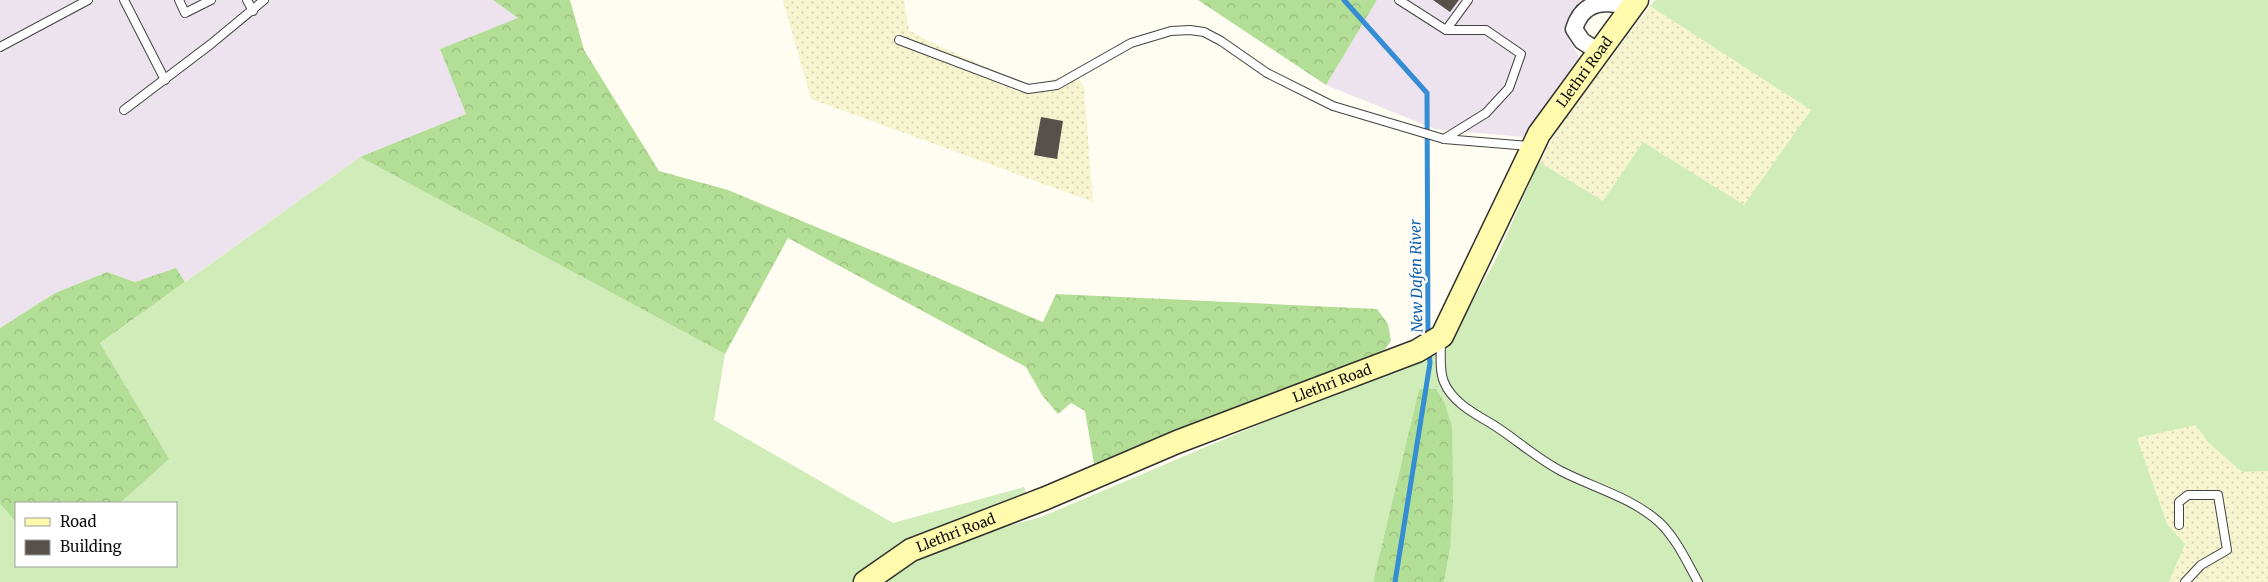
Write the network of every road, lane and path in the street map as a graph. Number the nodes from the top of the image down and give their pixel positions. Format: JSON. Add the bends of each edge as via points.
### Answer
{"nodes":[{"id":1,"x":88,"y":0,"type":"edge"},
{"id":2,"x":124,"y":0,"type":"edge"},
{"id":3,"x":179,"y":0,"type":"edge"},
{"id":4,"x":211,"y":0,"type":"edge"},
{"id":5,"x":246,"y":0,"type":"edge"},
{"id":6,"x":264,"y":0,"type":"edge"},
{"id":7,"x":1399,"y":0,"type":"edge"},
{"id":8,"x":1468,"y":0,"type":"edge"},
{"id":9,"x":1634,"y":4,"type":"edge"},
{"id":10,"x":253,"y":11,"type":"junction"},
{"id":11,"x":1446,"y":30,"type":"junction"},
{"id":12,"x":899,"y":40,"type":"dead end"},
{"id":13,"x":0,"y":47,"type":"edge"},
{"id":14,"x":1599,"y":52,"type":"junction"},
{"id":15,"x":165,"y":80,"type":"junction"},
{"id":16,"x":124,"y":110,"type":"dead end"},
{"id":17,"x":1444,"y":139,"type":"junction"},
{"id":18,"x":1533,"y":146,"type":"junction"},
{"id":19,"x":1442,"y":336,"type":"junction"},
{"id":20,"x":2179,"y":525,"type":"dead end"},
{"id":21,"x":865,"y":582,"type":"edge"},
{"id":22,"x":1698,"y":582,"type":"edge"},
{"id":23,"x":2185,"y":582,"type":"edge"}],
"edges":[{"from":1,"to":13,"type":"lane"},
{"from":2,"to":15,"type":"lane"},
{"from":3,"to":4,"type":"lane","via":[[185,13]]},
{"from":5,"to":10,"type":"lane"},
{"from":6,"to":10,"type":"lane"},
{"from":7,"to":11,"type":"lane"},
{"from":8,"to":11,"type":"lane"},
{"from":9,"to":14,"type":"street","name":"Llethri Road"},
{"from":9,"to":14,"type":"street","via":[[1590,3],[1579,15],[1574,29],[1582,41]]},
{"from":10,"to":15,"type":"lane"},
{"from":11,"to":17,"type":"lane","via":[[1486,30],[1521,54],[1509,88],[1486,113]]},
{"from":12,"to":17,"type":"lane","via":[[1028,89],[1058,85],[1131,43],[1171,32],[1204,32],[1267,74],[1333,106]]},
{"from":14,"to":18,"type":"street","name":"Llethri Road"},
{"from":15,"to":16,"type":"lane"},
{"from":17,"to":18,"type":"lane"},
{"from":18,"to":19,"type":"street","name":"Llethri Road"},
{"from":19,"to":21,"type":"street","name":"Llethri Road","via":[[1417,352],[1176,442],[1046,498],[911,550]]},
{"from":19,"to":22,"type":"lane","via":[[1444,382],[1452,395],[1540,459],[1646,512],[1676,543]]},
{"from":20,"to":23,"type":"lane","via":[[2179,502],[2188,495],[2218,494],[2227,550],[2201,565]]}]}
